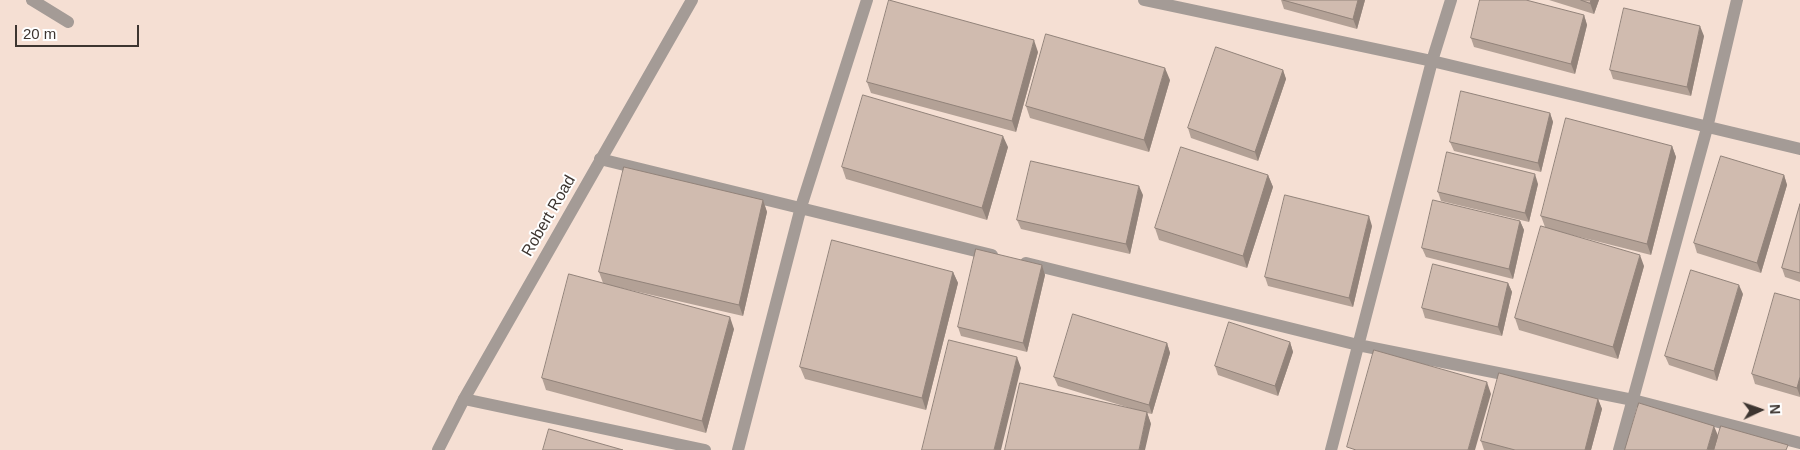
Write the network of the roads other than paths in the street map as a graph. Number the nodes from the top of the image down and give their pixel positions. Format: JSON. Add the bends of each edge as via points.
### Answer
{"nodes":[{"id":1,"x":32,"y":0,"type":"edge"},
{"id":2,"x":692,"y":0,"type":"edge"},
{"id":3,"x":867,"y":0,"type":"edge"},
{"id":4,"x":1144,"y":0,"type":"edge"},
{"id":5,"x":1451,"y":0,"type":"edge"},
{"id":6,"x":1737,"y":0,"type":"edge"},
{"id":7,"x":1183,"y":4,"type":"edge"},
{"id":8,"x":68,"y":22,"type":"dead end"},
{"id":9,"x":1432,"y":60,"type":"junction"},
{"id":10,"x":1707,"y":128,"type":"junction"},
{"id":11,"x":1800,"y":148,"type":"edge"},
{"id":12,"x":600,"y":159,"type":"junction"},
{"id":13,"x":801,"y":207,"type":"junction"},
{"id":14,"x":1358,"y":345,"type":"junction"},
{"id":15,"x":464,"y":400,"type":"junction"},
{"id":16,"x":1633,"y":400,"type":"junction"},
{"id":17,"x":1800,"y":443,"type":"edge"},
{"id":18,"x":438,"y":450,"type":"edge"},
{"id":19,"x":705,"y":450,"type":"edge"},
{"id":20,"x":738,"y":450,"type":"edge"},
{"id":21,"x":1331,"y":450,"type":"edge"},
{"id":22,"x":1619,"y":450,"type":"edge"}],
"edges":[{"from":1,"to":8,"type":"street"},
{"from":2,"to":12,"type":"street","name":"Robert Road"},
{"from":3,"to":13,"type":"street"},
{"from":4,"to":7,"type":"street"},
{"from":5,"to":9,"type":"street"},
{"from":6,"to":10,"type":"street"},
{"from":7,"to":9,"type":"street"},
{"from":9,"to":10,"type":"street"},
{"from":9,"to":14,"type":"street"},
{"from":10,"to":11,"type":"street"},
{"from":10,"to":16,"type":"street"},
{"from":12,"to":13,"type":"street"},
{"from":12,"to":15,"type":"street","name":"Robert Road"},
{"from":13,"to":14,"type":"street"},
{"from":13,"to":20,"type":"street"},
{"from":14,"to":16,"type":"street"},
{"from":14,"to":21,"type":"street"},
{"from":15,"to":18,"type":"street","name":"Robert Road"},
{"from":15,"to":19,"type":"street"},
{"from":16,"to":17,"type":"street"},
{"from":16,"to":22,"type":"street"}]}
